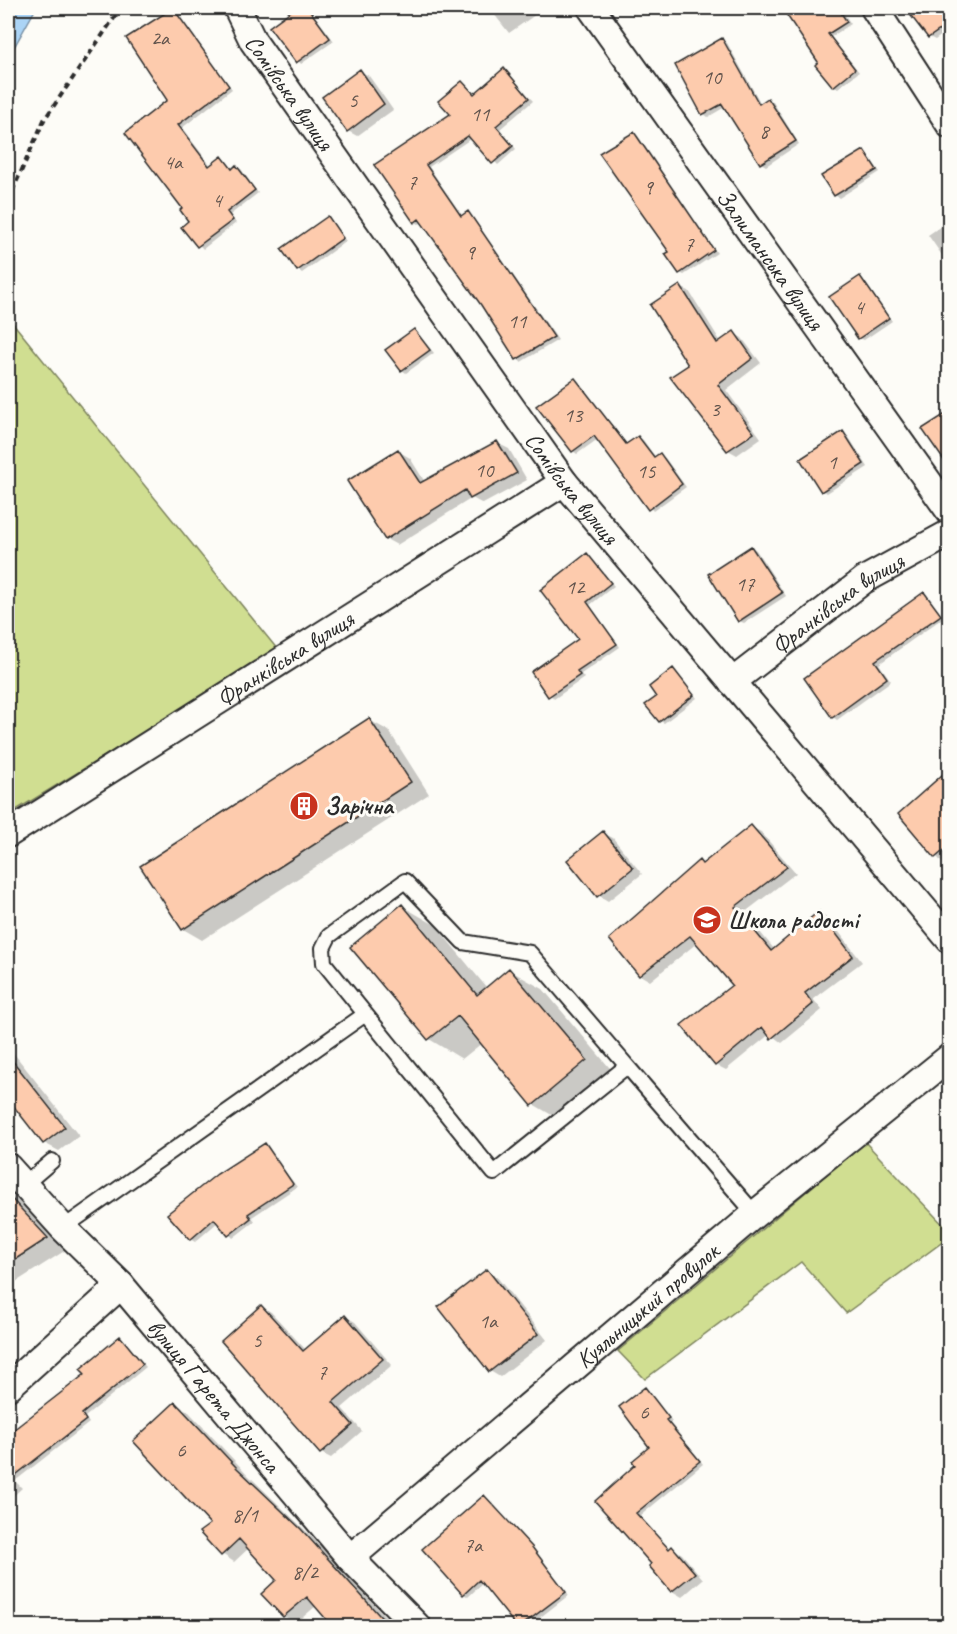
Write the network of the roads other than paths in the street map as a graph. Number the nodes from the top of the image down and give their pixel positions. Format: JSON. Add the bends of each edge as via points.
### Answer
{"nodes":[{"id":1,"x":237,"y":8,"type":"edge"},
{"id":2,"x":591,"y":8,"type":"edge"},
{"id":3,"x":874,"y":8,"type":"edge"},
{"id":4,"x":950,"y":125,"type":"edge"},
{"id":5,"x":564,"y":483,"type":"junction"},
{"id":6,"x":950,"y":512,"type":"edge"},
{"id":7,"x":950,"y":533,"type":"edge"},
{"id":8,"x":732,"y":682,"type":"junction"},
{"id":9,"x":8,"y":834,"type":"edge"},
{"id":10,"x":950,"y":939,"type":"edge"},
{"id":11,"x":364,"y":1015,"type":"junction"},
{"id":12,"x":950,"y":1057,"type":"edge"},
{"id":13,"x":627,"y":1066,"type":"junction"},
{"id":14,"x":52,"y":1161,"type":"dead end"},
{"id":15,"x":16,"y":1176,"type":"edge"},
{"id":16,"x":755,"y":1214,"type":"junction"},
{"id":17,"x":63,"y":1228,"type":"junction"},
{"id":18,"x":121,"y":1285,"type":"junction"},
{"id":19,"x":8,"y":1387,"type":"edge"},
{"id":20,"x":350,"y":1558,"type":"junction"},
{"id":21,"x":417,"y":1626,"type":"edge"}],
"edges":[{"from":1,"to":5,"type":"street","name":"Сомівська вулиця","via":[[253,41]]},
{"from":2,"to":6,"type":"street","name":"Залиманська вулиця"},
{"from":3,"to":4,"type":"street"},
{"from":5,"to":8,"type":"street","name":"Сомівська вулиця"},
{"from":5,"to":9,"type":"street","name":"Франківська вулиця"},
{"from":7,"to":8,"type":"street","name":"Франківська вулиця","via":[[864,579]]},
{"from":8,"to":10,"type":"street","name":"Сомівська вулиця"},
{"from":11,"to":13,"type":"lane","via":[[494,1173]]},
{"from":11,"to":13,"type":"lane","via":[[324,963],[323,948],[329,936],[405,880],[464,942],[530,953]]},
{"from":11,"to":17,"type":"lane"},
{"from":12,"to":16,"type":"street","name":"Куяльницький провулок"},
{"from":13,"to":16,"type":"lane"},
{"from":14,"to":15,"type":"lane"},
{"from":15,"to":17,"type":"street","name":"вулиця Ґарета Джонса"},
{"from":16,"to":20,"type":"street","name":"Куяльницький провулок"},
{"from":17,"to":18,"type":"street","name":"вулиця Ґарета Джонса"},
{"from":18,"to":19,"type":"street"},
{"from":18,"to":20,"type":"street","name":"вулиця Ґарета Джонса"},
{"from":20,"to":21,"type":"street","name":"вулиця Ґарета Джонса"}]}
